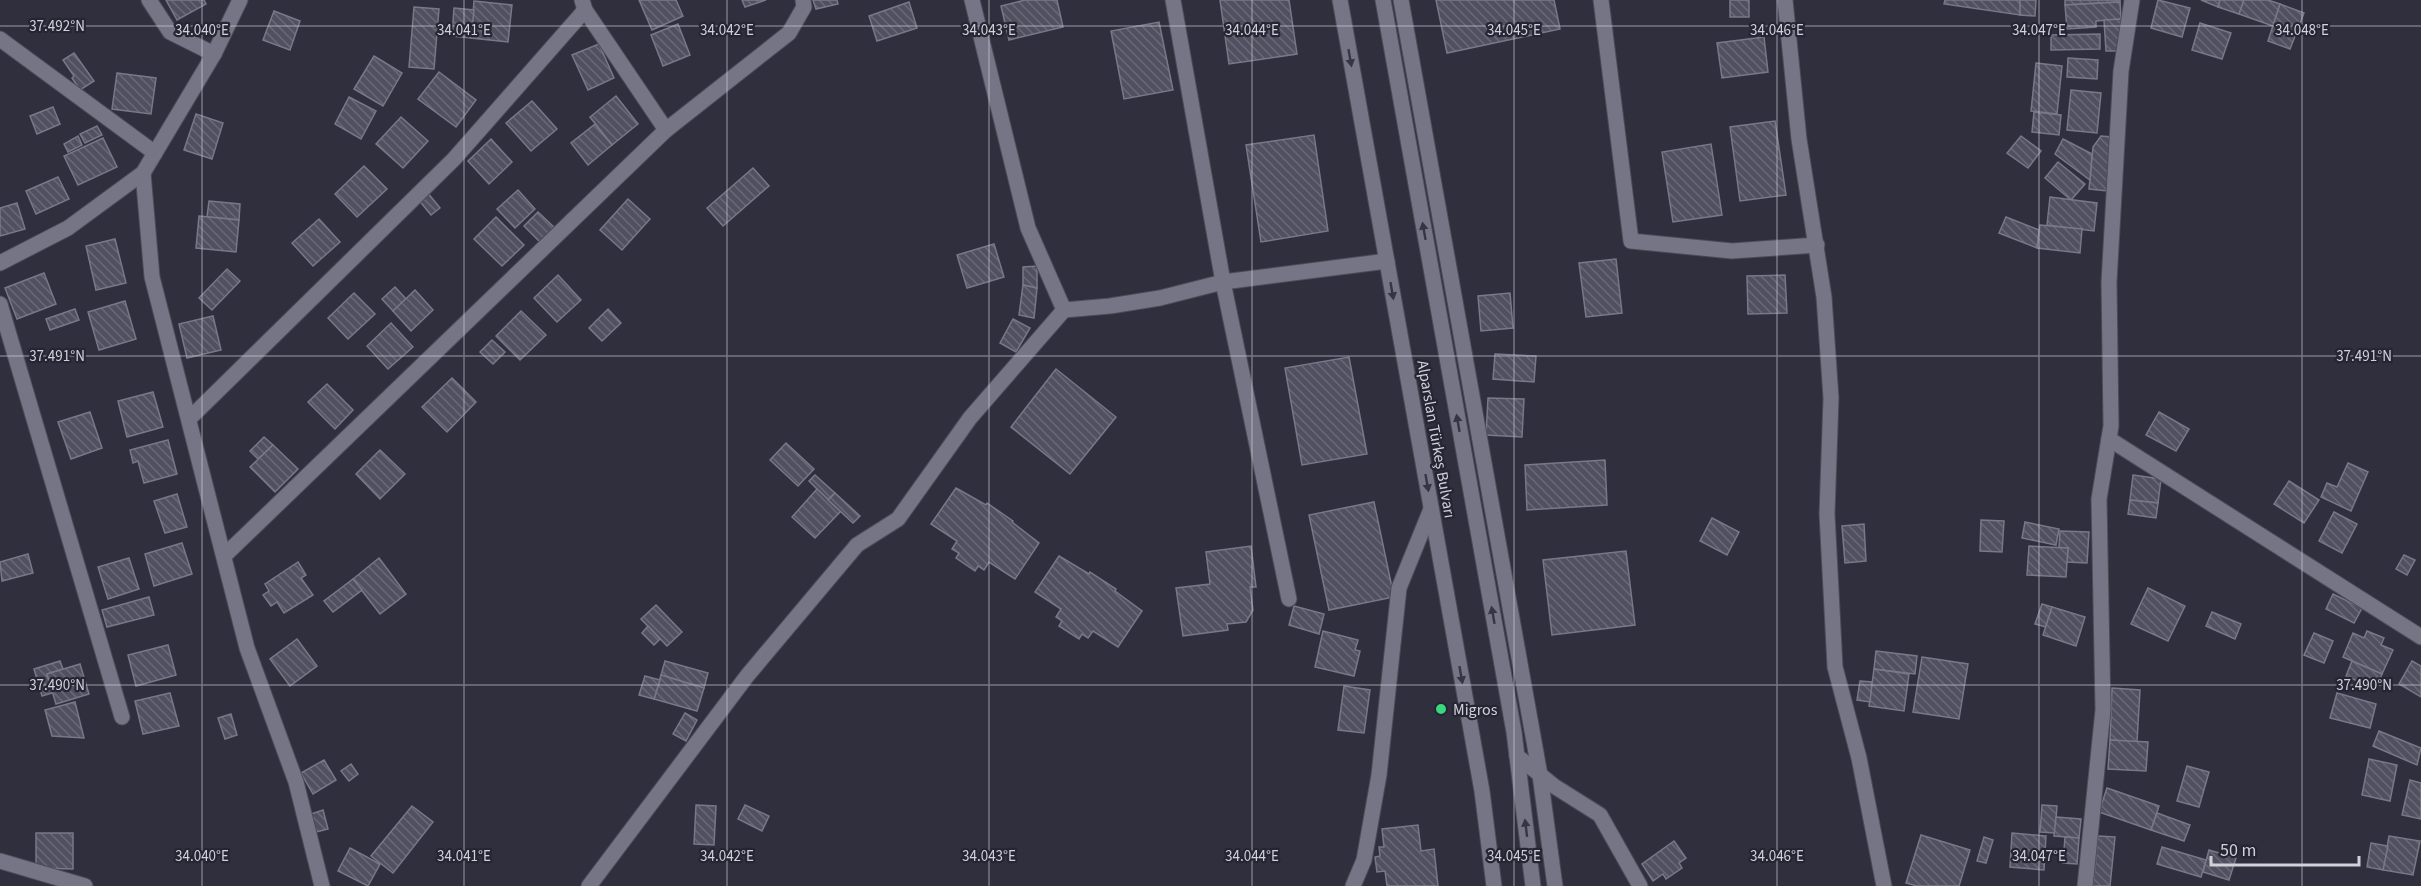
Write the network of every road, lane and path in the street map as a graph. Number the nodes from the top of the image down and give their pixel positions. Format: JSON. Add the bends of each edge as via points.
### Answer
{"nodes":[{"id":1,"x":149,"y":0,"type":"edge"},
{"id":2,"x":240,"y":0,"type":"edge"},
{"id":3,"x":803,"y":0,"type":"edge"},
{"id":4,"x":972,"y":0,"type":"edge"},
{"id":5,"x":1173,"y":0,"type":"edge"},
{"id":6,"x":1340,"y":0,"type":"edge"},
{"id":7,"x":1383,"y":0,"type":"edge"},
{"id":8,"x":1401,"y":0,"type":"edge"},
{"id":9,"x":1601,"y":0,"type":"edge"},
{"id":10,"x":1785,"y":0,"type":"edge"},
{"id":11,"x":2132,"y":0,"type":"edge"},
{"id":12,"x":584,"y":5,"type":"edge"},
{"id":13,"x":0,"y":39,"type":"edge"},
{"id":14,"x":214,"y":54,"type":"junction"},
{"id":15,"x":666,"y":130,"type":"junction"},
{"id":16,"x":155,"y":153,"type":"junction"},
{"id":17,"x":143,"y":173,"type":"junction"},
{"id":18,"x":1817,"y":244,"type":"junction"},
{"id":19,"x":1387,"y":261,"type":"junction"},
{"id":20,"x":0,"y":263,"type":"edge"},
{"id":21,"x":1223,"y":282,"type":"junction"},
{"id":22,"x":0,"y":304,"type":"edge"},
{"id":23,"x":1064,"y":310,"type":"junction"},
{"id":24,"x":189,"y":419,"type":"junction"},
{"id":25,"x":2109,"y":439,"type":"junction"},
{"id":26,"x":1431,"y":509,"type":"junction"},
{"id":27,"x":224,"y":555,"type":"junction"},
{"id":28,"x":1289,"y":599,"type":"dead end"},
{"id":29,"x":2421,"y":637,"type":"edge"},
{"id":30,"x":122,"y":717,"type":"dead end"},
{"id":31,"x":1517,"y":756,"type":"junction"},
{"id":32,"x":1540,"y":775,"type":"junction"},
{"id":33,"x":0,"y":861,"type":"edge"},
{"id":34,"x":85,"y":886,"type":"edge"},
{"id":35,"x":322,"y":886,"type":"edge"},
{"id":36,"x":589,"y":886,"type":"edge"},
{"id":37,"x":1353,"y":886,"type":"edge"},
{"id":38,"x":1494,"y":886,"type":"edge"},
{"id":39,"x":1533,"y":886,"type":"edge"},
{"id":40,"x":1555,"y":886,"type":"edge"},
{"id":41,"x":1640,"y":886,"type":"edge"},
{"id":42,"x":1884,"y":886,"type":"edge"},
{"id":43,"x":2085,"y":886,"type":"edge"}],
"edges":[{"from":1,"to":14,"type":"street","via":[[170,32]]},
{"from":2,"to":14,"type":"street"},
{"from":3,"to":15,"type":"street","via":[[804,7],[789,33]]},
{"from":4,"to":23,"type":"street","via":[[1028,228]]},
{"from":5,"to":21,"type":"street"},
{"from":6,"to":19,"type":"street","name":"Alparslan Türkeş Bulvarı","one_way":true},
{"from":31,"to":7,"type":"street","name":"Alparslan Türkeş Bulvarı","one_way":true},
{"from":8,"to":32,"type":"street"},
{"from":9,"to":18,"type":"street","via":[[1630,241],[1732,251]]},
{"from":10,"to":18,"type":"street","via":[[1799,140]]},
{"from":11,"to":25,"type":"street","via":[[2121,71],[2109,271]]},
{"from":12,"to":15,"type":"street"},
{"from":12,"to":24,"type":"street","via":[[454,159]]},
{"from":13,"to":16,"type":"street"},
{"from":14,"to":16,"type":"street"},
{"from":15,"to":27,"type":"street"},
{"from":16,"to":17,"type":"street"},
{"from":17,"to":20,"type":"street","via":[[68,228]]},
{"from":17,"to":24,"type":"street","via":[[152,277]]},
{"from":18,"to":42,"type":"street","via":[[1831,398],[1827,514],[1835,667],[1859,758]]},
{"from":19,"to":21,"type":"street"},
{"from":19,"to":26,"type":"street","name":"Alparslan Türkeş Bulvarı","one_way":true},
{"from":21,"to":23,"type":"street","via":[[1160,298]]},
{"from":21,"to":28,"type":"street"},
{"from":22,"to":30,"type":"street"},
{"from":23,"to":36,"type":"street","via":[[970,418],[898,519],[856,545],[747,676]]},
{"from":24,"to":27,"type":"street"},
{"from":25,"to":29,"type":"street"},
{"from":25,"to":43,"type":"street","via":[[2099,499],[2103,710]]},
{"from":26,"to":37,"type":"street","via":[[1399,588],[1379,775],[1364,860]]},
{"from":26,"to":38,"type":"street","name":"Alparslan Türkeş Bulvarı","one_way":true,"via":[[1482,791]]},
{"from":27,"to":35,"type":"street","via":[[247,648],[296,782]]},
{"from":31,"to":32,"type":"street"},
{"from":39,"to":31,"type":"street","name":"Alparslan Türkeş Bulvarı","one_way":true},
{"from":32,"to":40,"type":"street"},
{"from":32,"to":41,"type":"street","via":[[1600,815]]},
{"from":33,"to":34,"type":"street"}]}
